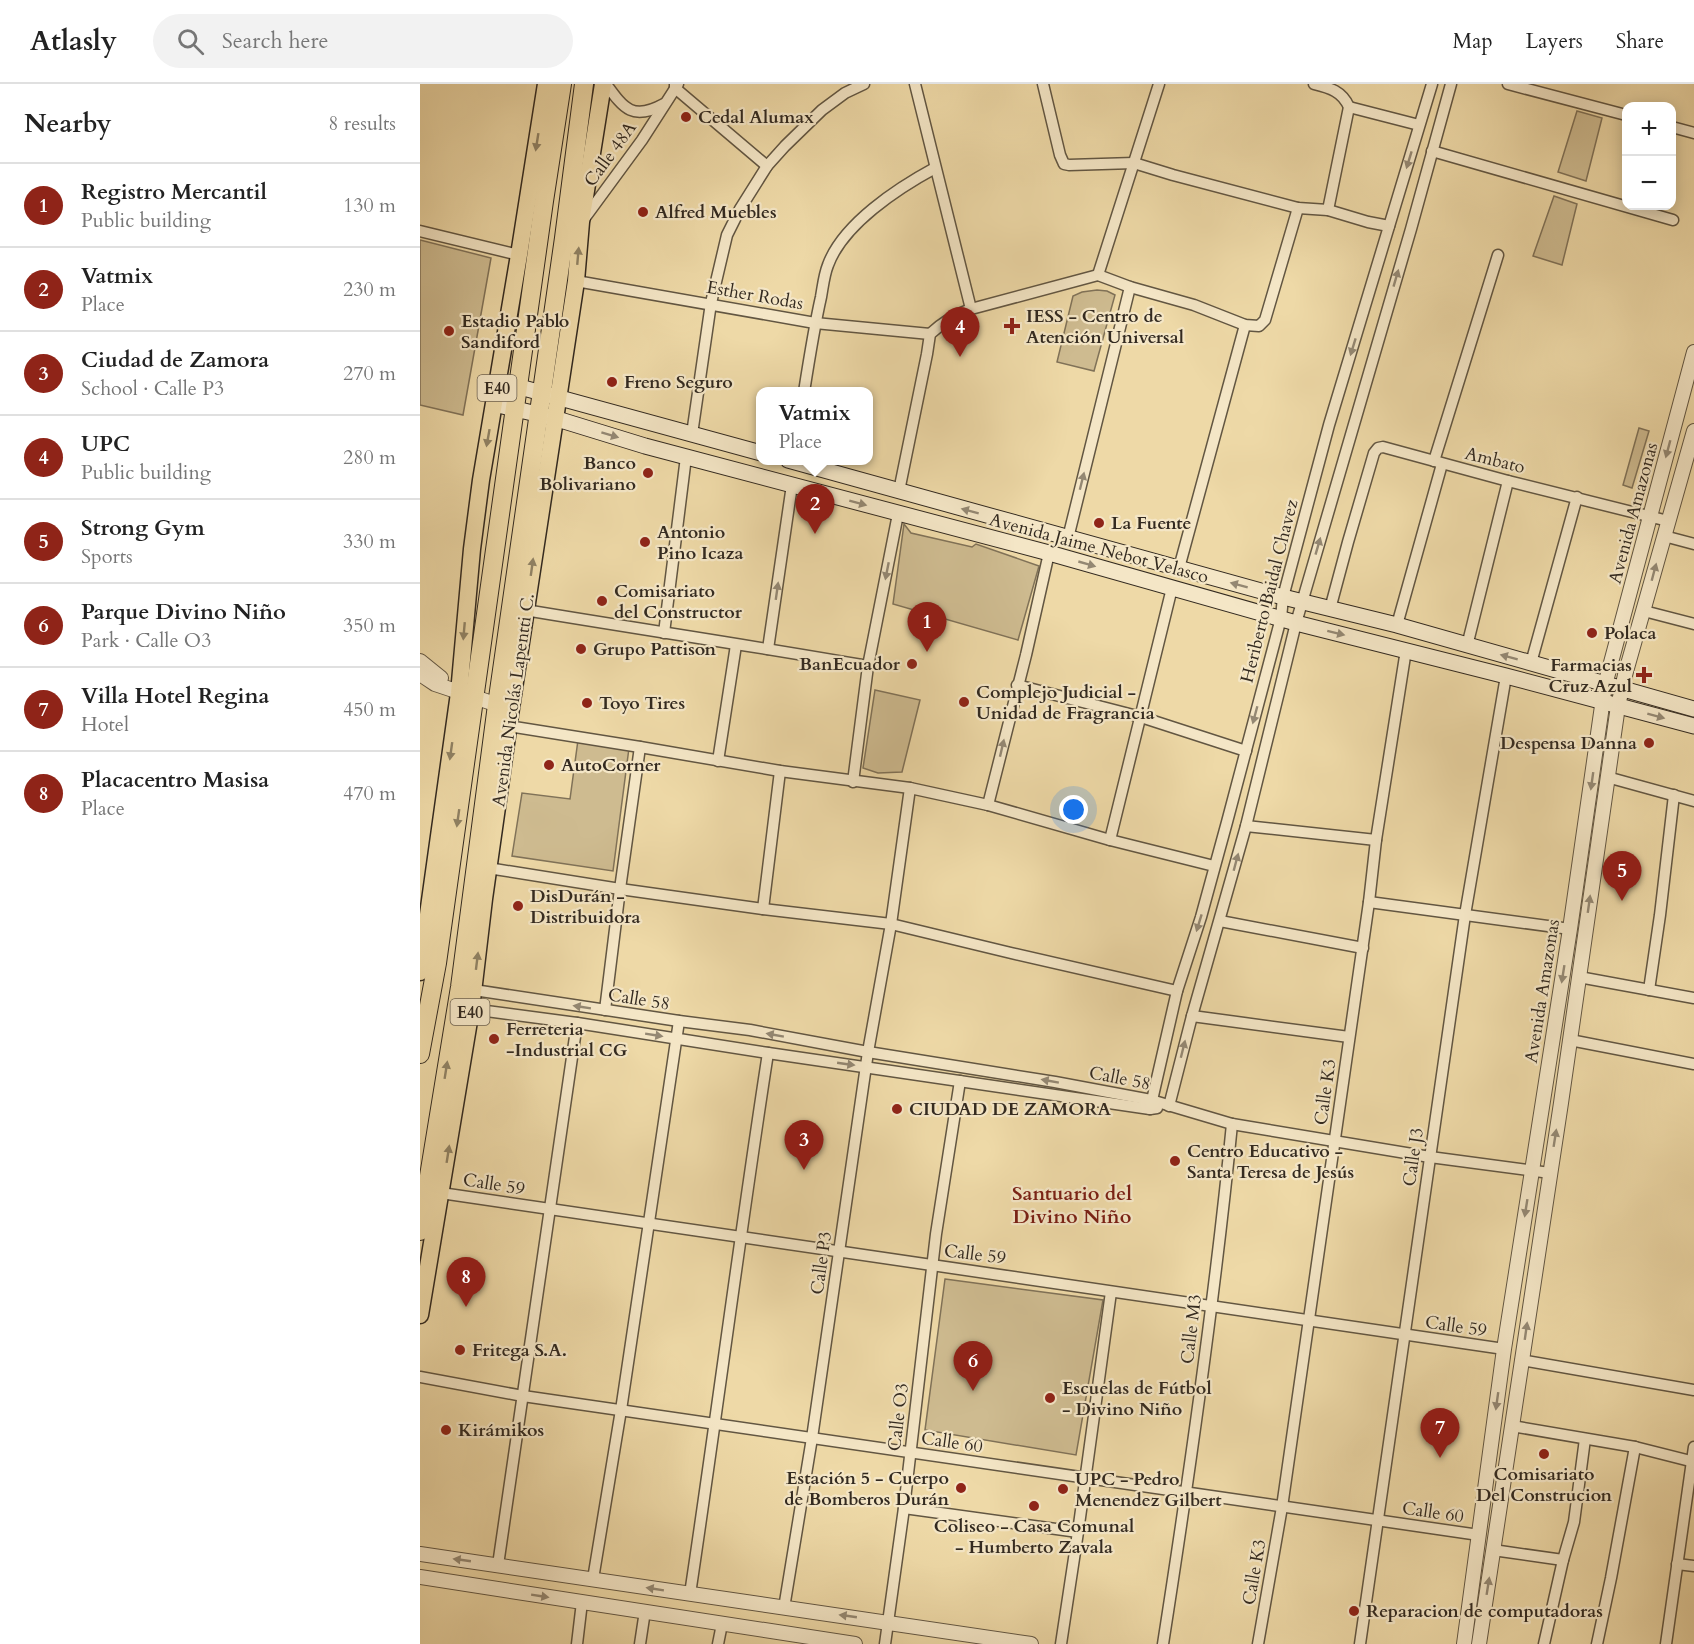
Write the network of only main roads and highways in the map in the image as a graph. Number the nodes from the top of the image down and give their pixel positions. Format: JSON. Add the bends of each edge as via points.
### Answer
{"nodes":[{"id":1,"x":546,"y":84,"type":"edge"},
{"id":2,"x":562,"y":84,"type":"edge"},
{"id":3,"x":584,"y":84,"type":"edge"},
{"id":4,"x":604,"y":84,"type":"edge"},
{"id":5,"x":498,"y":381,"type":"junction"},
{"id":6,"x":519,"y":386,"type":"junction"},
{"id":7,"x":549,"y":394,"type":"junction"},
{"id":8,"x":494,"y":404,"type":"junction"},
{"id":9,"x":516,"y":410,"type":"junction"},
{"id":10,"x":546,"y":416,"type":"junction"},
{"id":11,"x":756,"y":452,"type":"edge"},
{"id":12,"x":805,"y":465,"type":"edge"},
{"id":13,"x":467,"y":695,"type":"junction"},
{"id":14,"x":504,"y":707,"type":"junction"},
{"id":15,"x":1694,"y":709,"type":"edge"},
{"id":16,"x":1694,"y":726,"type":"edge"},
{"id":17,"x":420,"y":972,"type":"edge"},
{"id":18,"x":420,"y":1054,"type":"edge"},
{"id":19,"x":420,"y":1231,"type":"edge"},
{"id":20,"x":420,"y":1315,"type":"edge"}],
"edges":[{"from":1,"to":5,"type":"main road","name":"Avenida Nicolás Lapentti C.","number":"E40","one_way":true},
{"from":2,"to":6,"type":"highway","name":"Avenida Nicolás Lapentti C.","number":"E40"},
{"from":3,"to":7,"type":"highway","name":"Avenida Nicolás Lapentti C.","number":"E40"},
{"from":7,"to":4,"type":"main road","name":"Avenida Nicolás Lapentti C.","number":"E40","one_way":true,"via":[[576,281],[581,222]]},
{"from":5,"to":6,"type":"main road"},
{"from":5,"to":8,"type":"main road","name":"Avenida Nicolás Lapentti C.","number":"E40"},
{"from":6,"to":7,"type":"main road"},
{"from":6,"to":9,"type":"highway","name":"Avenida Nicolás Lapentti C.","number":"E40"},
{"from":7,"to":10,"type":"highway","name":"Avenida Nicolás Lapentti C.","number":"E40"},
{"from":7,"to":11,"type":"main road"},
{"from":8,"to":9,"type":"main road","name":"Avenida Jaime Nebot Velasco"},
{"from":8,"to":13,"type":"main road","name":"Avenida Nicolás Lapentti C.","number":"E40","one_way":true,"via":[[472,549]]},
{"from":9,"to":10,"type":"main road","name":"Avenida Jaime Nebot Velasco"},
{"from":9,"to":13,"type":"highway","name":"Avenida Nicolás Lapentti C.","number":"E40"},
{"from":10,"to":14,"type":"highway","name":"Avenida Nicolás Lapentti C.","number":"E40"},
{"from":14,"to":10,"type":"main road","name":"Avenida Nicolás Lapentti C.","number":"E40","one_way":true,"via":[[525,610]]},
{"from":10,"to":16,"type":"main road","name":"Avenida Jaime Nebot Velasco","one_way":true,"via":[[1281,618]]},
{"from":15,"to":12,"type":"main road","name":"Avenida Jaime Nebot Velasco","one_way":true},
{"from":13,"to":17,"type":"main road","name":"Avenida Nicolás Lapentti C.","number":"E40","one_way":true},
{"from":13,"to":18,"type":"highway","name":"Avenida Nicolás Lapentti C.","number":"E40","one_way":true,"via":[[437,963]]},
{"from":19,"to":14,"type":"highway","name":"Avenida Nicolás Lapentti C.","number":"E40","one_way":true},
{"from":20,"to":14,"type":"main road","name":"Avenida Nicolás Lapentti C.","number":"E40","one_way":true,"via":[[474,990],[508,726]]}]}
